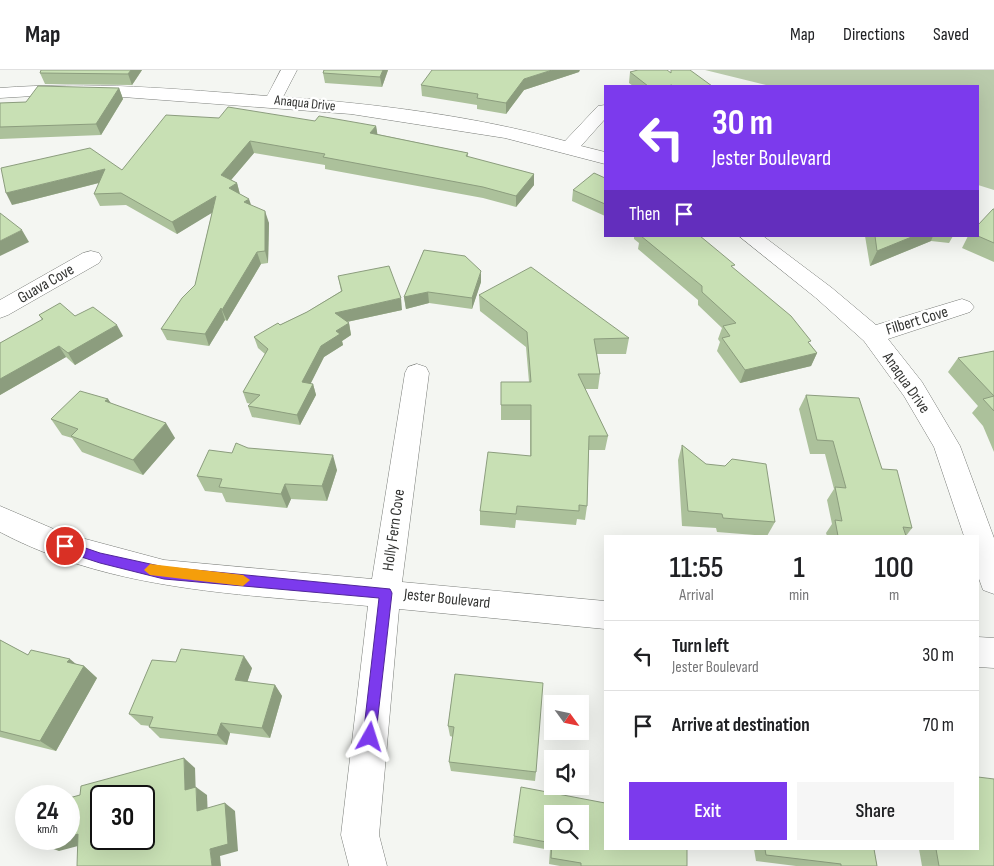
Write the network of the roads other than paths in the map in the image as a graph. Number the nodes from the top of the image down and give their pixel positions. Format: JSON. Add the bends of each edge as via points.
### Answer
{"nodes":[{"id":1,"x":289,"y":70,"type":"edge"},
{"id":2,"x":0,"y":93,"type":"edge"},
{"id":3,"x":273,"y":100,"type":"junction"},
{"id":4,"x":604,"y":110,"type":"dead end"},
{"id":5,"x":570,"y":147,"type":"junction"},
{"id":6,"x":604,"y":158,"type":"edge"},
{"id":7,"x":750,"y":237,"type":"edge"},
{"id":8,"x":92,"y":258,"type":"dead end"},
{"id":9,"x":962,"y":307,"type":"dead end"},
{"id":10,"x":0,"y":310,"type":"edge"},
{"id":11,"x":872,"y":335,"type":"junction"},
{"id":12,"x":417,"y":373,"type":"dead end"},
{"id":13,"x":0,"y":518,"type":"edge"},
{"id":14,"x":978,"y":535,"type":"edge"},
{"id":15,"x":979,"y":537,"type":"edge"},
{"id":16,"x":994,"y":580,"type":"edge"},
{"id":17,"x":386,"y":593,"type":"junction"},
{"id":18,"x":604,"y":615,"type":"edge"},
{"id":19,"x":979,"y":652,"type":"edge"},
{"id":20,"x":994,"y":653,"type":"edge"},
{"id":21,"x":368,"y":866,"type":"edge"}],
"edges":[{"from":1,"to":3,"type":"street"},
{"from":2,"to":3,"type":"street","name":"Anaqua Drive","via":[[77,88]]},
{"from":3,"to":5,"type":"street","name":"Anaqua Drive","via":[[401,115]]},
{"from":4,"to":5,"type":"street"},
{"from":5,"to":6,"type":"street","name":"Anaqua Drive"},
{"from":7,"to":11,"type":"street","name":"Anaqua Drive","via":[[824,293]]},
{"from":8,"to":10,"type":"street","name":"Guava Cove"},
{"from":9,"to":11,"type":"street","name":"Filbert Cove"},
{"from":11,"to":14,"type":"street","name":"Anaqua Drive","via":[[913,389],[947,446]]},
{"from":12,"to":17,"type":"street","name":"Holly Fern Cove"},
{"from":13,"to":17,"type":"street","name":"Jester Boulevard","via":[[30,535],[100,558],[164,573]]},
{"from":15,"to":16,"type":"street","name":"Anaqua Drive"},
{"from":17,"to":18,"type":"street","name":"Jester Boulevard"},
{"from":17,"to":21,"type":"street","name":"Holly Fern Cove","via":[[360,835]]},
{"from":19,"to":20,"type":"street"}]}
